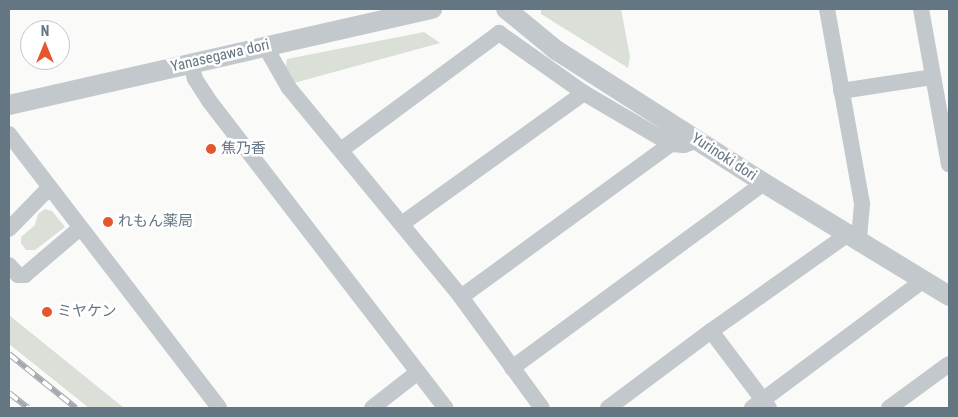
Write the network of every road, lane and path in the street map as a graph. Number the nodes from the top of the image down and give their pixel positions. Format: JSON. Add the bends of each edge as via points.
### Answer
{"nodes":[{"id":1,"x":432,"y":9,"type":"edge"},
{"id":2,"x":506,"y":9,"type":"edge"},
{"id":3,"x":827,"y":9,"type":"edge"},
{"id":4,"x":921,"y":9,"type":"edge"},
{"id":5,"x":265,"y":46,"type":"junction"},
{"id":6,"x":191,"y":62,"type":"junction"},
{"id":7,"x":932,"y":77,"type":"junction"},
{"id":8,"x":841,"y":91,"type":"junction"},
{"id":9,"x":584,"y":93,"type":"junction"},
{"id":10,"x":9,"y":105,"type":"edge"},
{"id":11,"x":9,"y":134,"type":"edge"},
{"id":12,"x":698,"y":140,"type":"junction"},
{"id":13,"x":670,"y":144,"type":"junction"},
{"id":14,"x":341,"y":150,"type":"junction"},
{"id":15,"x":949,"y":165,"type":"edge"},
{"id":16,"x":764,"y":183,"type":"junction"},
{"id":17,"x":49,"y":188,"type":"junction"},
{"id":18,"x":403,"y":223,"type":"junction"},
{"id":19,"x":80,"y":228,"type":"junction"},
{"id":20,"x":9,"y":229,"type":"edge"},
{"id":21,"x":854,"y":237,"type":"junction"},
{"id":22,"x":9,"y":265,"type":"edge"},
{"id":23,"x":924,"y":280,"type":"junction"},
{"id":24,"x":949,"y":296,"type":"edge"},
{"id":25,"x":461,"y":297,"type":"junction"},
{"id":26,"x":711,"y":331,"type":"junction"},
{"id":27,"x":949,"y":364,"type":"edge"},
{"id":28,"x":512,"y":368,"type":"junction"},
{"id":29,"x":418,"y":372,"type":"junction"},
{"id":30,"x":761,"y":406,"type":"edge"},
{"id":31,"x":219,"y":408,"type":"edge"},
{"id":32,"x":372,"y":408,"type":"edge"},
{"id":33,"x":446,"y":408,"type":"edge"},
{"id":34,"x":542,"y":408,"type":"edge"},
{"id":35,"x":608,"y":408,"type":"edge"},
{"id":36,"x":889,"y":408,"type":"edge"}],
"edges":[{"from":1,"to":5,"type":"street","name":"Yanasegawa dori"},
{"from":2,"to":12,"type":"street","name":"Yurinoki dori","via":[[556,50]]},
{"from":3,"to":8,"type":"street"},
{"from":4,"to":7,"type":"street"},
{"from":5,"to":6,"type":"street","name":"Yanasegawa dori"},
{"from":5,"to":14,"type":"street","via":[[284,81]]},
{"from":6,"to":10,"type":"street","name":"Yanasegawa dori"},
{"from":6,"to":29,"type":"street","via":[[195,79],[210,102]]},
{"from":7,"to":8,"type":"street"},
{"from":7,"to":15,"type":"street"},
{"from":8,"to":21,"type":"street","via":[[862,204]]},
{"from":9,"to":13,"type":"street"},
{"from":9,"to":14,"type":"street","via":[[499,33]]},
{"from":9,"to":18,"type":"street"},
{"from":11,"to":17,"type":"street"},
{"from":12,"to":13,"type":"street","via":[[684,145]]},
{"from":12,"to":16,"type":"street","name":"Yurinoki dori"},
{"from":13,"to":25,"type":"street"},
{"from":14,"to":18,"type":"street"},
{"from":16,"to":21,"type":"street","name":"Yurinoki dori"},
{"from":16,"to":28,"type":"street"},
{"from":17,"to":19,"type":"street"},
{"from":17,"to":20,"type":"street"},
{"from":18,"to":25,"type":"street"},
{"from":19,"to":22,"type":"street","via":[[25,275],[18,275]]},
{"from":19,"to":31,"type":"street"},
{"from":21,"to":23,"type":"street","name":"Yurinoki dori"},
{"from":21,"to":26,"type":"street"},
{"from":23,"to":24,"type":"street","name":"Yurinoki dori"},
{"from":23,"to":30,"type":"street"},
{"from":25,"to":28,"type":"street"},
{"from":26,"to":30,"type":"street"},
{"from":26,"to":35,"type":"street"},
{"from":27,"to":36,"type":"street"},
{"from":28,"to":34,"type":"street"},
{"from":29,"to":32,"type":"street"},
{"from":29,"to":33,"type":"street"}]}
